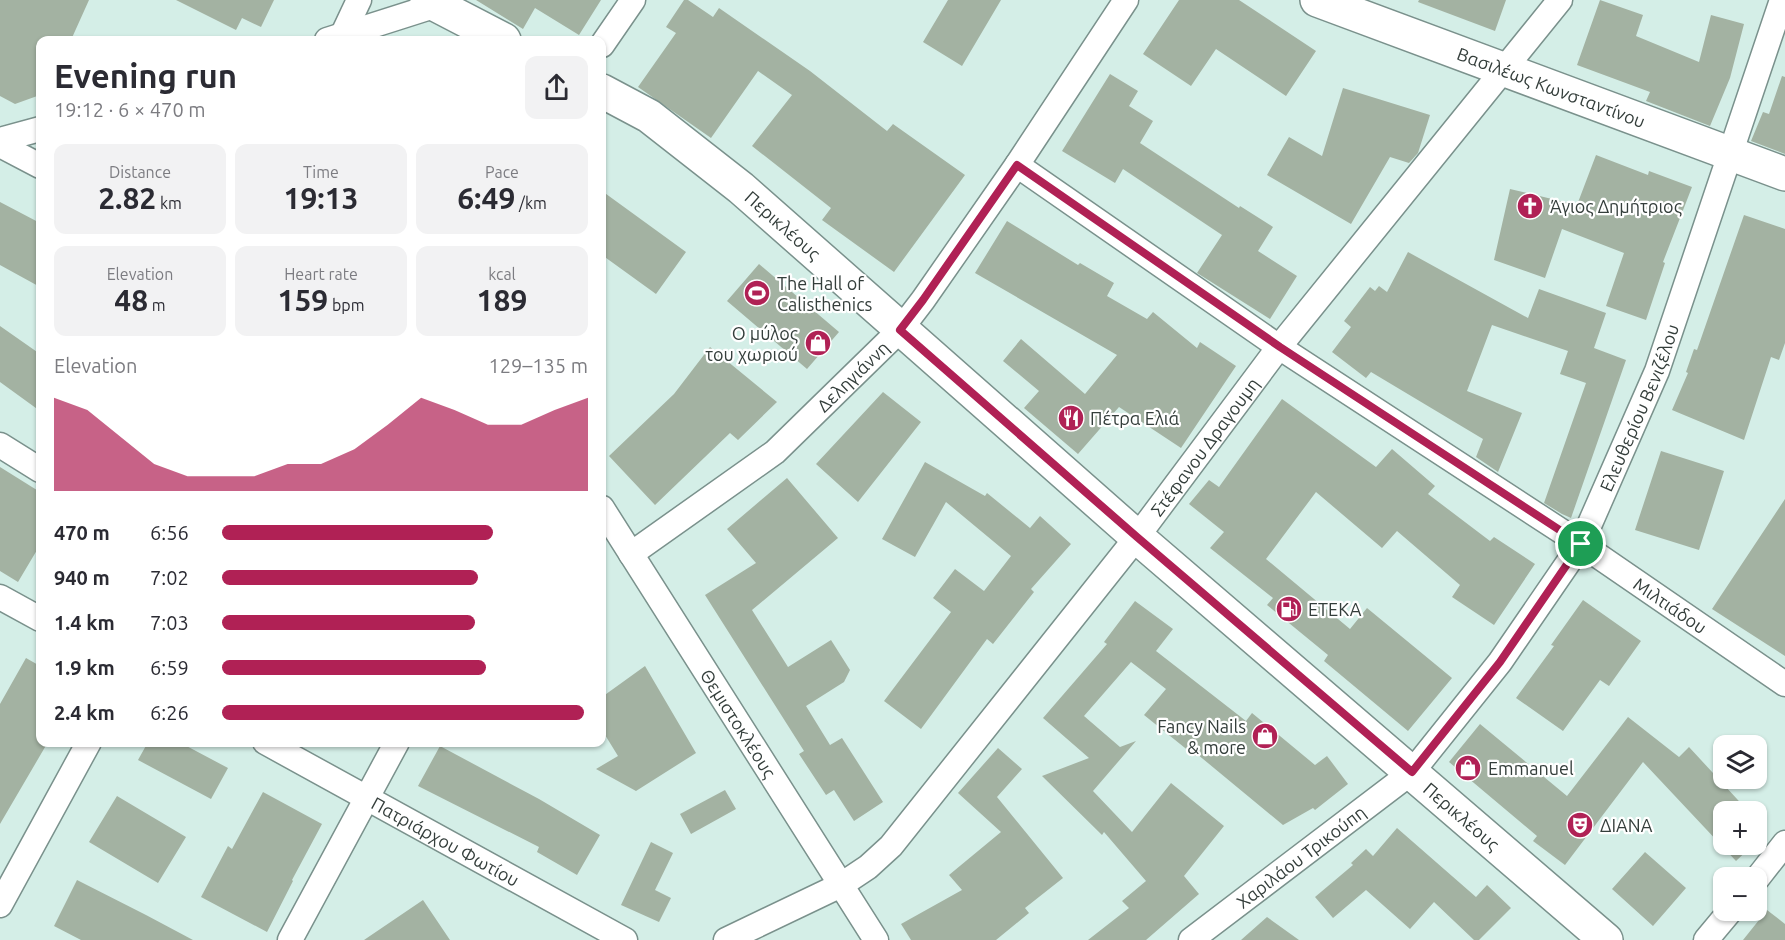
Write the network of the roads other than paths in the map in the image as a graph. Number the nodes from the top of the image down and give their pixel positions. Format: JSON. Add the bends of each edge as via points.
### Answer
{"nodes":[{"id":1,"x":359,"y":0,"type":"edge"},
{"id":2,"x":633,"y":0,"type":"edge"},
{"id":3,"x":1126,"y":0,"type":"edge"},
{"id":4,"x":1317,"y":0,"type":"edge"},
{"id":5,"x":1560,"y":0,"type":"edge"},
{"id":6,"x":1782,"y":0,"type":"edge"},
{"id":7,"x":432,"y":3,"type":"edge"},
{"id":8,"x":336,"y":36,"type":"edge"},
{"id":9,"x":341,"y":36,"type":"edge"},
{"id":10,"x":496,"y":36,"type":"edge"},
{"id":11,"x":606,"y":39,"type":"edge"},
{"id":12,"x":1504,"y":70,"type":"junction"},
{"id":13,"x":606,"y":93,"type":"edge"},
{"id":14,"x":36,"y":130,"type":"edge"},
{"id":15,"x":0,"y":140,"type":"edge"},
{"id":16,"x":0,"y":145,"type":"edge"},
{"id":17,"x":1729,"y":153,"type":"junction"},
{"id":18,"x":36,"y":164,"type":"edge"},
{"id":19,"x":1017,"y":165,"type":"junction"},
{"id":20,"x":1785,"y":174,"type":"edge"},
{"id":21,"x":900,"y":330,"type":"junction"},
{"id":22,"x":1280,"y":347,"type":"junction"},
{"id":23,"x":0,"y":445,"type":"edge"},
{"id":24,"x":36,"y":468,"type":"edge"},
{"id":25,"x":606,"y":514,"type":"edge"},
{"id":26,"x":1137,"y":537,"type":"junction"},
{"id":27,"x":1581,"y":544,"type":"junction"},
{"id":28,"x":631,"y":554,"type":"junction"},
{"id":29,"x":0,"y":597,"type":"edge"},
{"id":30,"x":36,"y":617,"type":"edge"},
{"id":31,"x":1785,"y":684,"type":"edge"},
{"id":32,"x":86,"y":747,"type":"edge"},
{"id":33,"x":274,"y":747,"type":"edge"},
{"id":34,"x":394,"y":747,"type":"edge"},
{"id":35,"x":1412,"y":772,"type":"junction"},
{"id":36,"x":366,"y":799,"type":"junction"},
{"id":37,"x":1785,"y":843,"type":"edge"},
{"id":38,"x":1766,"y":867,"type":"edge"},
{"id":39,"x":840,"y":885,"type":"junction"},
{"id":40,"x":0,"y":905,"type":"edge"},
{"id":41,"x":1722,"y":921,"type":"edge"},
{"id":42,"x":290,"y":940,"type":"edge"},
{"id":43,"x":625,"y":940,"type":"edge"},
{"id":44,"x":726,"y":940,"type":"edge"},
{"id":45,"x":876,"y":940,"type":"edge"},
{"id":46,"x":1191,"y":940,"type":"edge"},
{"id":47,"x":1606,"y":940,"type":"edge"},
{"id":48,"x":1706,"y":940,"type":"edge"}],
"edges":[{"from":1,"to":8,"type":"street"},
{"from":2,"to":11,"type":"street"},
{"from":3,"to":19,"type":"street","name":"Δεληγιάννη"},
{"from":4,"to":12,"type":"main road","name":"Βασιλέως Κωνσταντίνου"},
{"from":5,"to":12,"type":"street","name":"Στέφανου Δραγουμη"},
{"from":6,"to":17,"type":"street","name":"Ελευθερίου Βενιζέλου"},
{"from":7,"to":9,"type":"street"},
{"from":7,"to":10,"type":"main road"},
{"from":12,"to":17,"type":"main road","name":"Βασιλέως Κωνσταντίνου"},
{"from":12,"to":22,"type":"street","name":"Στέφανου Δραγουμη"},
{"from":13,"to":21,"type":"main road","name":"Περικλέους","via":[[649,116],[741,188]]},
{"from":14,"to":15,"type":"street"},
{"from":16,"to":18,"type":"street"},
{"from":17,"to":20,"type":"main road","name":"Βασιλέως Κωνσταντίνου"},
{"from":17,"to":27,"type":"street","name":"Ελευθερίου Βενιζέλου","via":[[1657,371]]},
{"from":19,"to":21,"type":"street","name":"Δεληγιάννη"},
{"from":19,"to":22,"type":"street","name":"Μιλτιάδου"},
{"from":21,"to":26,"type":"main road","name":"Περικλέους"},
{"from":21,"to":28,"type":"street","name":"Δεληγιάννη","via":[[775,452]]},
{"from":22,"to":26,"type":"street","name":"Στέφανου Δραγουμη"},
{"from":22,"to":27,"type":"street","name":"Μιλτιάδου"},
{"from":23,"to":24,"type":"street"},
{"from":25,"to":28,"type":"street","name":"Θεμιστοκλέους"},
{"from":26,"to":35,"type":"main road","name":"Περικλέους"},
{"from":26,"to":39,"type":"street","name":"Στέφανου Δραγουμη","via":[[891,846]]},
{"from":27,"to":31,"type":"street","name":"Μιλτιάδου"},
{"from":27,"to":35,"type":"street","name":"Ελευθερίου Βενιζέλου","via":[[1500,662]]},
{"from":28,"to":39,"type":"street","name":"Θεμιστοκλέους"},
{"from":29,"to":30,"type":"street"},
{"from":32,"to":40,"type":"street"},
{"from":33,"to":36,"type":"street","name":"Πατριάρχου Φωτίου"},
{"from":34,"to":36,"type":"street"},
{"from":35,"to":46,"type":"street","name":"Χαριλάου Τρικούπη"},
{"from":35,"to":47,"type":"main road","name":"Περικλέους"},
{"from":36,"to":42,"type":"street"},
{"from":36,"to":43,"type":"street","name":"Πατριάρχου Φωτίου"},
{"from":37,"to":38,"type":"street"},
{"from":39,"to":44,"type":"street","name":"Στέφανου Δραγουμη"},
{"from":39,"to":45,"type":"street","name":"Θεμιστοκλέους"},
{"from":41,"to":48,"type":"street"}]}
